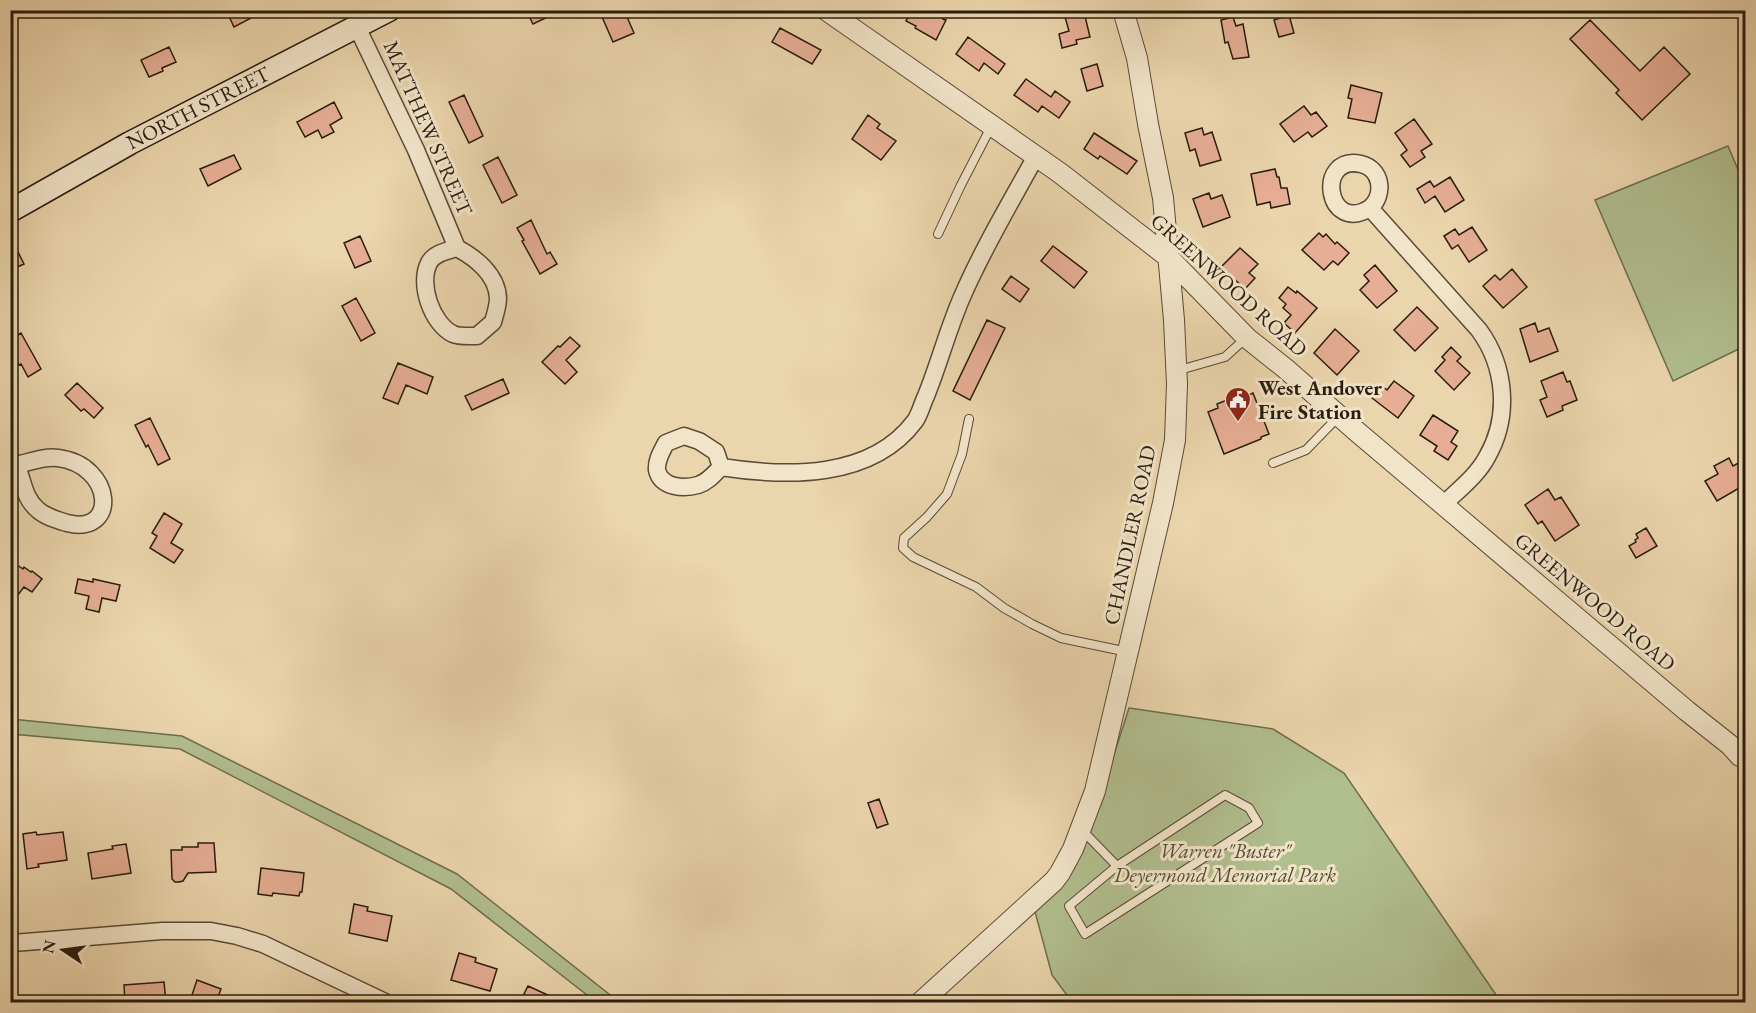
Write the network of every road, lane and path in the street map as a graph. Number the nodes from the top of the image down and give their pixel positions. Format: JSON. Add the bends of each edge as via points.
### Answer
{"nodes":[{"id":1,"x":389,"y":10,"type":"edge"},
{"id":2,"x":826,"y":10,"type":"edge"},
{"id":3,"x":1123,"y":10,"type":"edge"},
{"id":4,"x":357,"y":27,"type":"junction"},
{"id":5,"x":992,"y":125,"type":"junction"},
{"id":6,"x":1036,"y":156,"type":"junction"},
{"id":7,"x":1370,"y":208,"type":"dead end"},
{"id":8,"x":10,"y":211,"type":"edge"},
{"id":9,"x":938,"y":234,"type":"dead end"},
{"id":10,"x":457,"y":248,"type":"junction"},
{"id":11,"x":1168,"y":257,"type":"junction"},
{"id":12,"x":1247,"y":338,"type":"junction"},
{"id":13,"x":1176,"y":371,"type":"junction"},
{"id":14,"x":1339,"y":416,"type":"junction"},
{"id":15,"x":969,"y":418,"type":"dead end"},
{"id":16,"x":14,"y":462,"type":"edge"},
{"id":17,"x":1273,"y":463,"type":"dead end"},
{"id":18,"x":721,"y":467,"type":"dead end"},
{"id":19,"x":1443,"y":505,"type":"junction"},
{"id":20,"x":1129,"y":652,"type":"junction"},
{"id":21,"x":1746,"y":758,"type":"edge"},
{"id":22,"x":1080,"y":829,"type":"junction"},
{"id":23,"x":1118,"y":866,"type":"junction"},
{"id":24,"x":11,"y":943,"type":"edge"},
{"id":25,"x":385,"y":1002,"type":"edge"},
{"id":26,"x":921,"y":1002,"type":"edge"}],
"edges":[{"from":1,"to":4,"type":"main road","name":"NORTH STREET"},
{"from":2,"to":5,"type":"street","name":"GREENWOOD ROAD"},
{"from":3,"to":11,"type":"street","name":"CHANDLER ROAD","via":[[1137,57],[1163,198]]},
{"from":4,"to":8,"type":"main road","name":"NORTH STREET","via":[[130,143]]},
{"from":4,"to":10,"type":"street","name":"MATTHEW STREET","via":[[416,150]]},
{"from":5,"to":6,"type":"street","name":"GREENWOOD ROAD"},
{"from":5,"to":9,"type":"lane"},
{"from":6,"to":11,"type":"street","name":"GREENWOOD ROAD"},
{"from":6,"to":18,"type":"street","via":[[962,298],[916,420],[889,448],[834,469],[787,472]]},
{"from":7,"to":19,"type":"street","via":[[1479,330],[1498,369],[1502,403],[1495,440],[1477,472]]},
{"from":10,"to":10,"type":"street","name":"MATTHEW STREET","via":[[438,254],[429,263],[425,278],[428,305],[453,334],[477,336],[493,322],[498,298],[484,268]]},
{"from":11,"to":12,"type":"street","name":"GREENWOOD ROAD"},
{"from":11,"to":13,"type":"street","name":"CHANDLER ROAD"},
{"from":12,"to":13,"type":"lane","via":[[1225,357]]},
{"from":12,"to":14,"type":"street","name":"GREENWOOD ROAD"},
{"from":13,"to":20,"type":"street","name":"CHANDLER ROAD","via":[[1175,440]]},
{"from":14,"to":17,"type":"lane","via":[[1306,450]]},
{"from":14,"to":19,"type":"street","name":"GREENWOOD ROAD"},
{"from":15,"to":20,"type":"lane","via":[[962,454],[947,494],[904,538],[903,548],[1060,638]]},
{"from":16,"to":16,"type":"street","via":[[56,458],[83,466],[101,489],[103,502],[96,520],[71,524],[39,510],[28,500]]},
{"from":19,"to":21,"type":"street","name":"GREENWOOD ROAD"},
{"from":20,"to":22,"type":"street","name":"CHANDLER ROAD","via":[[1095,791]]},
{"from":22,"to":23,"type":"lane"},
{"from":22,"to":26,"type":"street","name":"CHANDLER ROAD","via":[[1054,881]]},
{"from":23,"to":23,"type":"lane","via":[[1225,795],[1249,808],[1258,823],[1085,934],[1070,906]]},
{"from":24,"to":25,"type":"street","via":[[211,931],[263,944]]}]}
